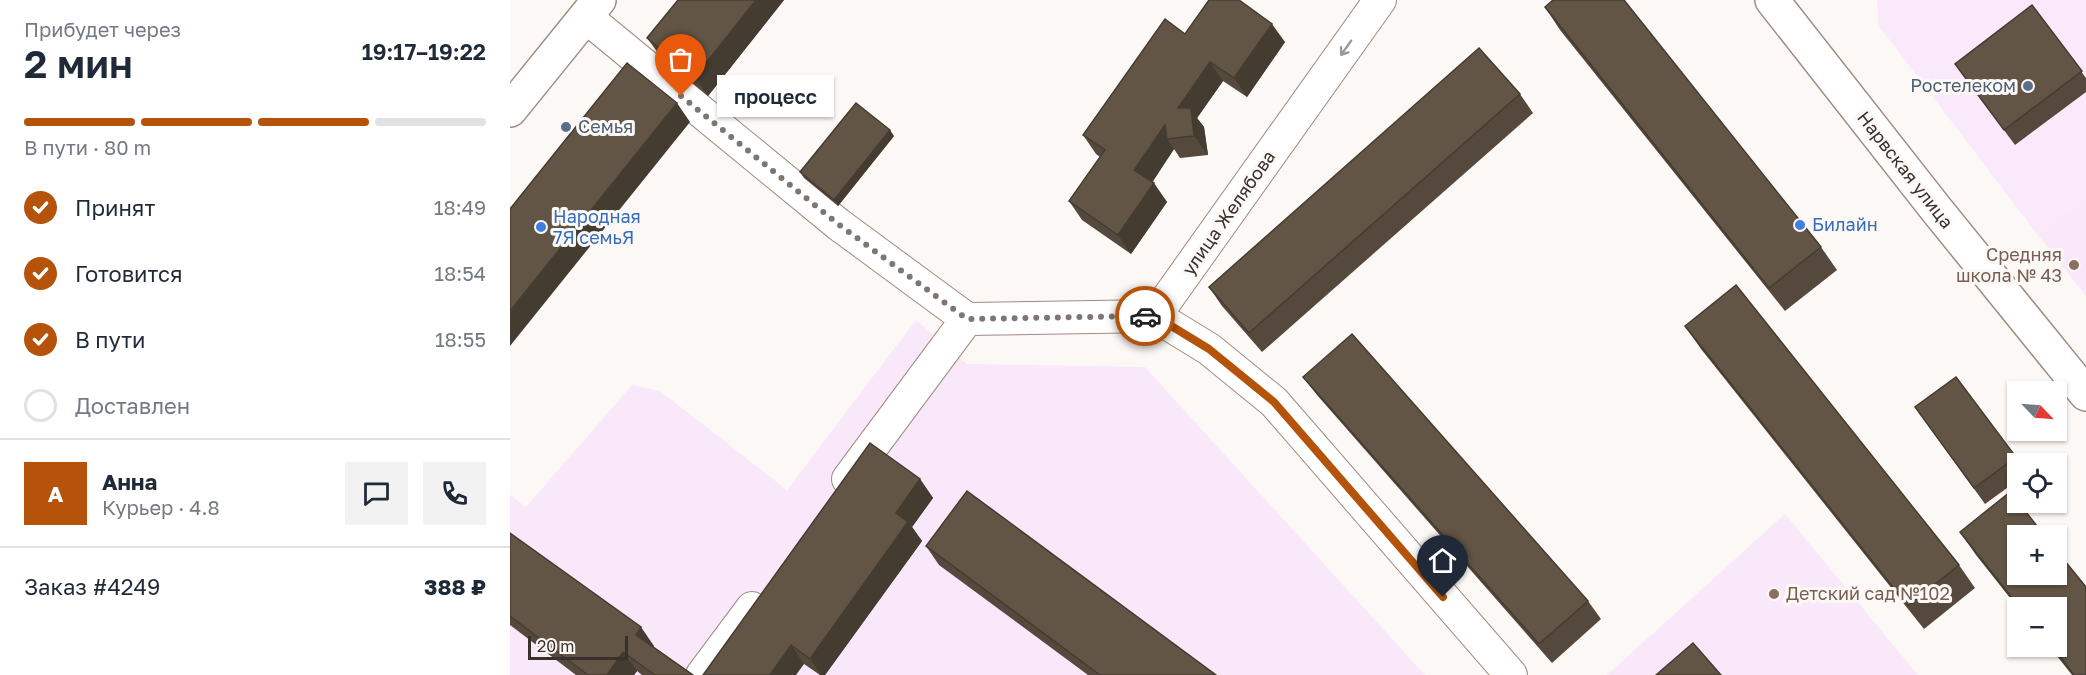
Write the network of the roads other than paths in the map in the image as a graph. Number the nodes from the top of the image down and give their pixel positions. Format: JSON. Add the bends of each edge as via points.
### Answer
{"nodes":[{"id":1,"x":1380,"y":0,"type":"edge"},
{"id":2,"x":1772,"y":0,"type":"edge"},
{"id":3,"x":592,"y":9,"type":"edge"},
{"id":4,"x":510,"y":110,"type":"edge"},
{"id":5,"x":1155,"y":316,"type":"junction"},
{"id":6,"x":967,"y":319,"type":"junction"},
{"id":7,"x":2086,"y":394,"type":"edge"},
{"id":8,"x":828,"y":506,"type":"edge"},
{"id":9,"x":772,"y":581,"type":"edge"},
{"id":10,"x":702,"y":675,"type":"edge"},
{"id":11,"x":1511,"y":675,"type":"edge"}],
"edges":[{"from":1,"to":5,"type":"street","name":"улица Желябова","one_way":true},
{"from":2,"to":7,"type":"main road","name":"Нарвская улица"},
{"from":3,"to":4,"type":"main road"},
{"from":3,"to":6,"type":"street","via":[[838,224]]},
{"from":5,"to":6,"type":"street"},
{"from":5,"to":11,"type":"street","via":[[1209,349],[1274,402]]},
{"from":6,"to":8,"type":"street"},
{"from":9,"to":10,"type":"street"}]}
